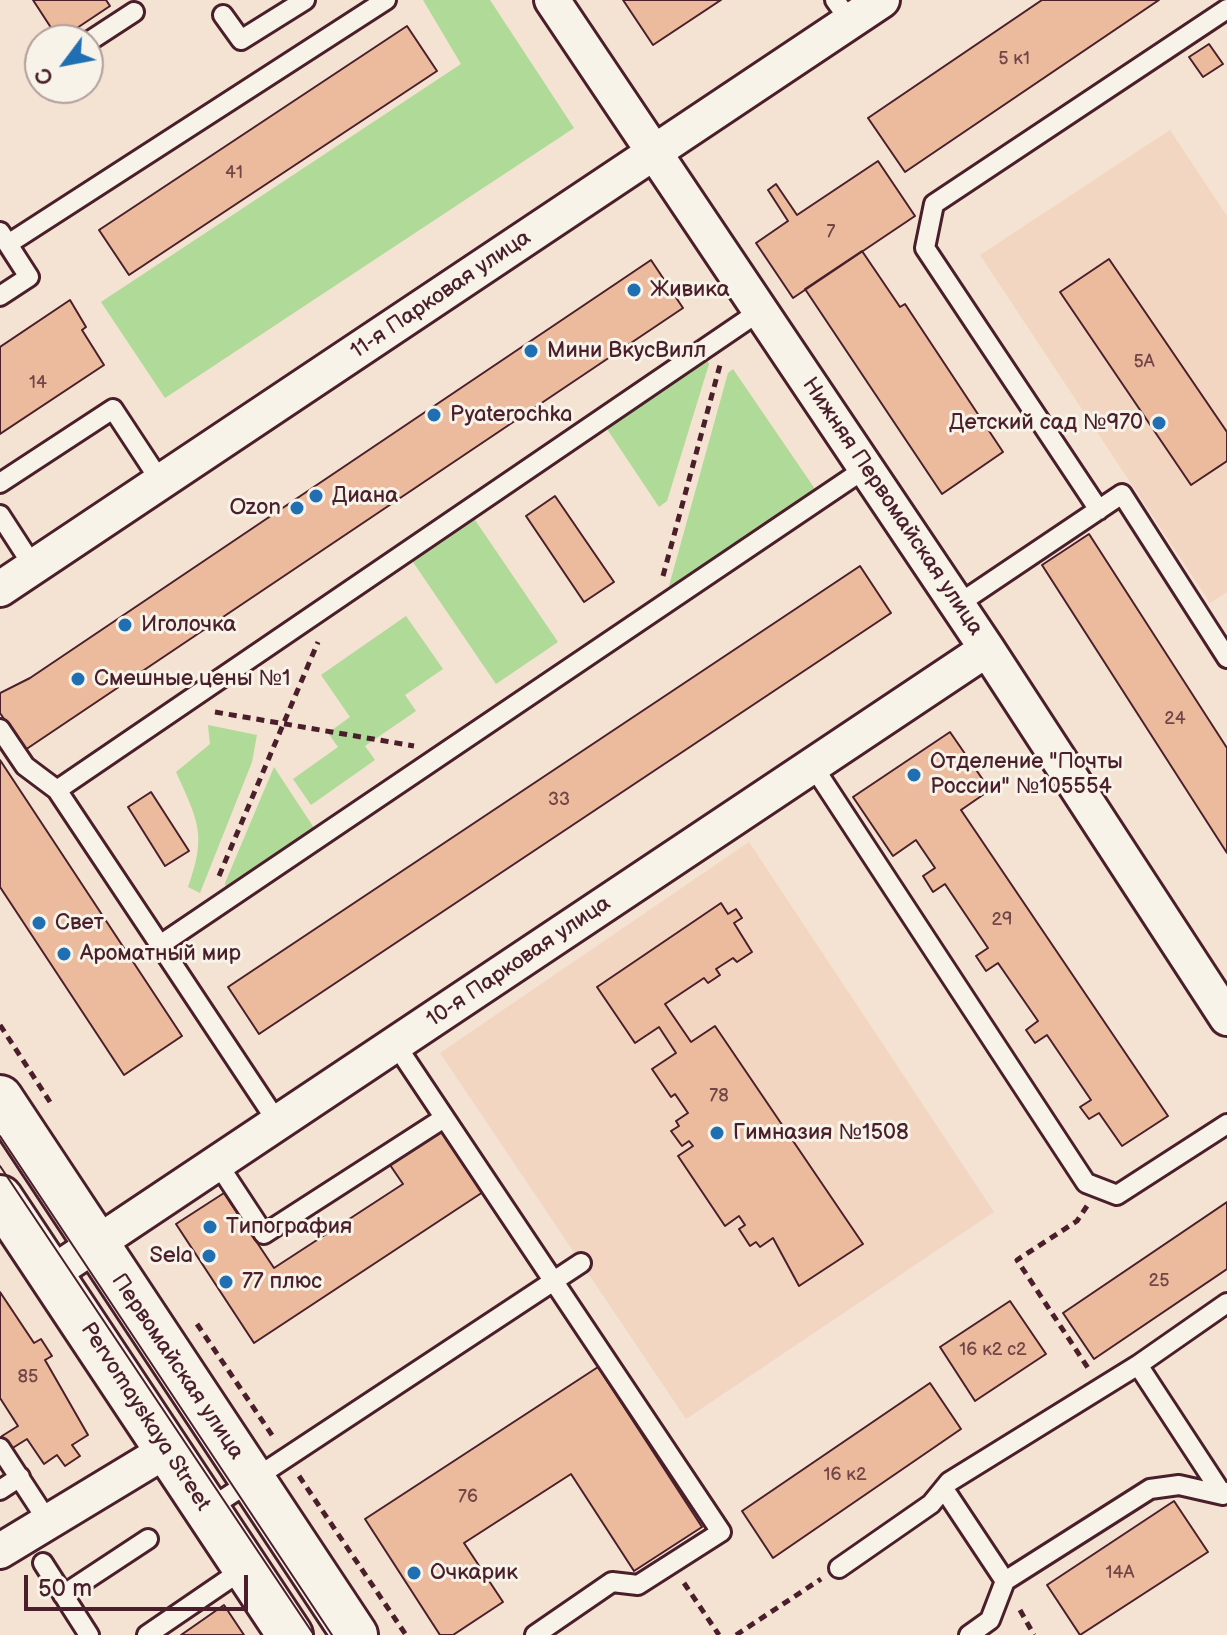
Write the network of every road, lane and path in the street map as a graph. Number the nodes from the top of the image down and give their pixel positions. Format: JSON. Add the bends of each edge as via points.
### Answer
{"nodes":[{"id":1,"x":305,"y":0,"type":"edge"},
{"id":2,"x":386,"y":0,"type":"edge"},
{"id":3,"x":552,"y":0,"type":"edge"},
{"id":4,"x":882,"y":0,"type":"edge"},
{"id":5,"x":1227,"y":9,"type":"edge"},
{"id":6,"x":843,"y":11,"type":"edge"},
{"id":7,"x":134,"y":12,"type":"dead end"},
{"id":8,"x":223,"y":15,"type":"dead end"},
{"id":9,"x":104,"y":32,"type":"edge"},
{"id":10,"x":654,"y":152,"type":"junction"},
{"id":11,"x":4,"y":238,"type":"edge"},
{"id":12,"x":0,"y":296,"type":"edge"},
{"id":13,"x":760,"y":311,"type":"junction"},
{"id":14,"x":729,"y":332,"type":"junction"},
{"id":15,"x":866,"y":468,"type":"junction"},
{"id":16,"x":161,"y":482,"type":"junction"},
{"id":17,"x":0,"y":483,"type":"edge"},
{"id":18,"x":1099,"y":510,"type":"junction"},
{"id":19,"x":0,"y":515,"type":"edge"},
{"id":20,"x":33,"y":566,"type":"junction"},
{"id":21,"x":0,"y":589,"type":"edge"},
{"id":22,"x":335,"y":601,"type":"junction"},
{"id":23,"x":957,"y":605,"type":"junction"},
{"id":24,"x":654,"y":612,"type":"junction"},
{"id":25,"x":987,"y":649,"type":"junction"},
{"id":26,"x":1227,"y":658,"type":"edge"},
{"id":27,"x":180,"y":706,"type":"junction"},
{"id":28,"x":283,"y":724,"type":"junction"},
{"id":29,"x":0,"y":729,"type":"edge"},
{"id":30,"x":447,"y":751,"type":"junction"},
{"id":31,"x":813,"y":766,"type":"junction"},
{"id":32,"x":57,"y":790,"type":"junction"},
{"id":33,"x":201,"y":917,"type":"junction"},
{"id":34,"x":160,"y":945,"type":"junction"},
{"id":35,"x":1227,"y":1018,"type":"edge"},
{"id":36,"x":0,"y":1025,"type":"edge"},
{"id":37,"x":396,"y":1045,"type":"junction"},
{"id":38,"x":0,"y":1098,"type":"edge"},
{"id":39,"x":52,"y":1104,"type":"dead end"},
{"id":40,"x":444,"y":1118,"type":"junction"},
{"id":41,"x":278,"y":1123,"type":"junction"},
{"id":42,"x":1227,"y":1124,"type":"edge"},
{"id":43,"x":218,"y":1164,"type":"junction"},
{"id":44,"x":1098,"y":1188,"type":"junction"},
{"id":45,"x":0,"y":1198,"type":"edge"},
{"id":46,"x":95,"y":1245,"type":"junction"},
{"id":47,"x":581,"y":1263,"type":"dead end"},
{"id":48,"x":51,"y":1274,"type":"junction"},
{"id":49,"x":552,"y":1282,"type":"junction"},
{"id":50,"x":1227,"y":1303,"type":"edge"},
{"id":51,"x":193,"y":1317,"type":"dead end"},
{"id":52,"x":1138,"y":1365,"type":"junction"},
{"id":53,"x":1102,"y":1388,"type":"junction"},
{"id":54,"x":0,"y":1448,"type":"edge"},
{"id":55,"x":167,"y":1450,"type":"junction"},
{"id":56,"x":269,"y":1468,"type":"junction"},
{"id":57,"x":20,"y":1477,"type":"junction"},
{"id":58,"x":944,"y":1489,"type":"junction"},
{"id":59,"x":0,"y":1490,"type":"edge"},
{"id":60,"x":1225,"y":1493,"type":"edge"},
{"id":61,"x":207,"y":1510,"type":"junction"},
{"id":62,"x":47,"y":1520,"type":"junction"},
{"id":63,"x":148,"y":1539,"type":"dead end"},
{"id":64,"x":0,"y":1551,"type":"edge"},
{"id":65,"x":43,"y":1563,"type":"dead end"},
{"id":66,"x":672,"y":1563,"type":"junction"},
{"id":67,"x":245,"y":1568,"type":"junction"},
{"id":68,"x":839,"y":1568,"type":"joint"},
{"id":69,"x":1005,"y":1581,"type":"junction"},
{"id":70,"x":63,"y":1595,"type":"junction"},
{"id":71,"x":89,"y":1635,"type":"edge"},
{"id":72,"x":147,"y":1635,"type":"edge"},
{"id":73,"x":290,"y":1635,"type":"edge"},
{"id":74,"x":355,"y":1635,"type":"edge"},
{"id":75,"x":406,"y":1635,"type":"edge"},
{"id":76,"x":535,"y":1635,"type":"edge"},
{"id":77,"x":719,"y":1635,"type":"edge"},
{"id":78,"x":736,"y":1635,"type":"edge"},
{"id":79,"x":969,"y":1635,"type":"edge"}],
"edges":[{"from":1,"to":8,"type":"lane","via":[[241,40]]},
{"from":2,"to":11,"type":"lane"},
{"from":3,"to":10,"type":"street","name":"Нижняя Первомайская улица"},
{"from":4,"to":6,"type":"street","name":"11-я Парковая улица"},
{"from":5,"to":18,"type":"lane","via":[[934,204],[925,248]]},
{"from":6,"to":10,"type":"street","name":"11-я Парковая улица"},
{"from":7,"to":9,"type":"lane"},
{"from":10,"to":13,"type":"street","name":"Нижняя Первомайская улица"},
{"from":10,"to":16,"type":"street","name":"11-я Парковая улица"},
{"from":11,"to":12,"type":"lane","via":[[29,277]]},
{"from":13,"to":14,"type":"lane"},
{"from":13,"to":15,"type":"street","name":"Нижняя Первомайская улица"},
{"from":14,"to":22,"type":"lane"},
{"from":14,"to":24,"type":"path"},
{"from":15,"to":23,"type":"street","name":"Нижняя Первомайская улица"},
{"from":15,"to":24,"type":"lane"},
{"from":16,"to":17,"type":"lane","via":[[113,409]]},
{"from":16,"to":20,"type":"street","name":"11-я Парковая улица"},
{"from":18,"to":23,"type":"lane"},
{"from":18,"to":26,"type":"lane","via":[[1122,494]]},
{"from":19,"to":20,"type":"lane"},
{"from":20,"to":21,"type":"street","name":"11-я Парковая улица"},
{"from":22,"to":27,"type":"lane"},
{"from":22,"to":28,"type":"path"},
{"from":23,"to":25,"type":"street","name":"Нижняя Первомайская улица"},
{"from":24,"to":30,"type":"lane"},
{"from":25,"to":31,"type":"street","name":"10-я Парковая улица"},
{"from":25,"to":35,"type":"street","name":"Нижняя Первомайская улица"},
{"from":27,"to":28,"type":"path"},
{"from":27,"to":32,"type":"lane"},
{"from":28,"to":30,"type":"path"},
{"from":28,"to":33,"type":"path"},
{"from":29,"to":32,"type":"lane","via":[[25,766]]},
{"from":30,"to":33,"type":"lane"},
{"from":31,"to":37,"type":"street","name":"10-я Парковая улица"},
{"from":31,"to":44,"type":"lane","via":[[1086,1183]]},
{"from":32,"to":34,"type":"lane"},
{"from":33,"to":34,"type":"lane"},
{"from":34,"to":41,"type":"lane"},
{"from":36,"to":39,"type":"path"},
{"from":37,"to":40,"type":"lane"},
{"from":37,"to":41,"type":"street","name":"10-я Парковая улица"},
{"from":38,"to":46,"type":"main road","name":"Первомайская улица"},
{"from":40,"to":43,"type":"lane","via":[[264,1234]]},
{"from":40,"to":49,"type":"lane"},
{"from":41,"to":43,"type":"street","name":"10-я Парковая улица"},
{"from":42,"to":44,"type":"lane","via":[[1117,1195]]},
{"from":43,"to":46,"type":"street","name":"10-я Парковая улица"},
{"from":44,"to":53,"type":"path","via":[[1077,1221],[1017,1260]]},
{"from":45,"to":48,"type":"main road","name":"Pervomayskaya Street"},
{"from":46,"to":48,"type":"street","name":"10-я Парковая улица"},
{"from":46,"to":56,"type":"main road","name":"Первомайская улица"},
{"from":47,"to":49,"type":"lane"},
{"from":48,"to":55,"type":"main road","name":"Pervomayskaya Street"},
{"from":49,"to":56,"type":"lane"},
{"from":49,"to":66,"type":"lane","via":[[721,1532]]},
{"from":50,"to":52,"type":"lane"},
{"from":51,"to":56,"type":"path"},
{"from":52,"to":53,"type":"lane"},
{"from":52,"to":60,"type":"lane"},
{"from":53,"to":58,"type":"lane"},
{"from":54,"to":57,"type":"lane"},
{"from":55,"to":61,"type":"main road","name":"Pervomayskaya Street"},
{"from":55,"to":62,"type":"street"},
{"from":56,"to":61,"type":"lane"},
{"from":56,"to":74,"type":"main road","name":"Первомайская улица"},
{"from":56,"to":75,"type":"path"},
{"from":57,"to":59,"type":"lane"},
{"from":57,"to":62,"type":"lane"},
{"from":58,"to":68,"type":"lane","via":[[931,1504]]},
{"from":58,"to":69,"type":"lane"},
{"from":60,"to":69,"type":"lane","via":[[1179,1485],[1150,1489]]},
{"from":61,"to":67,"type":"main road","name":"Pervomayskaya Street"},
{"from":62,"to":64,"type":"street"},
{"from":63,"to":70,"type":"lane"},
{"from":65,"to":70,"type":"lane"},
{"from":66,"to":76,"type":"lane","via":[[638,1585],[612,1582]]},
{"from":66,"to":77,"type":"path"},
{"from":67,"to":72,"type":"lane"},
{"from":67,"to":73,"type":"main road","name":"Pervomayskaya Street"},
{"from":68,"to":78,"type":"path"},
{"from":69,"to":79,"type":"lane","via":[[990,1620]]},
{"from":70,"to":71,"type":"lane"}]}
